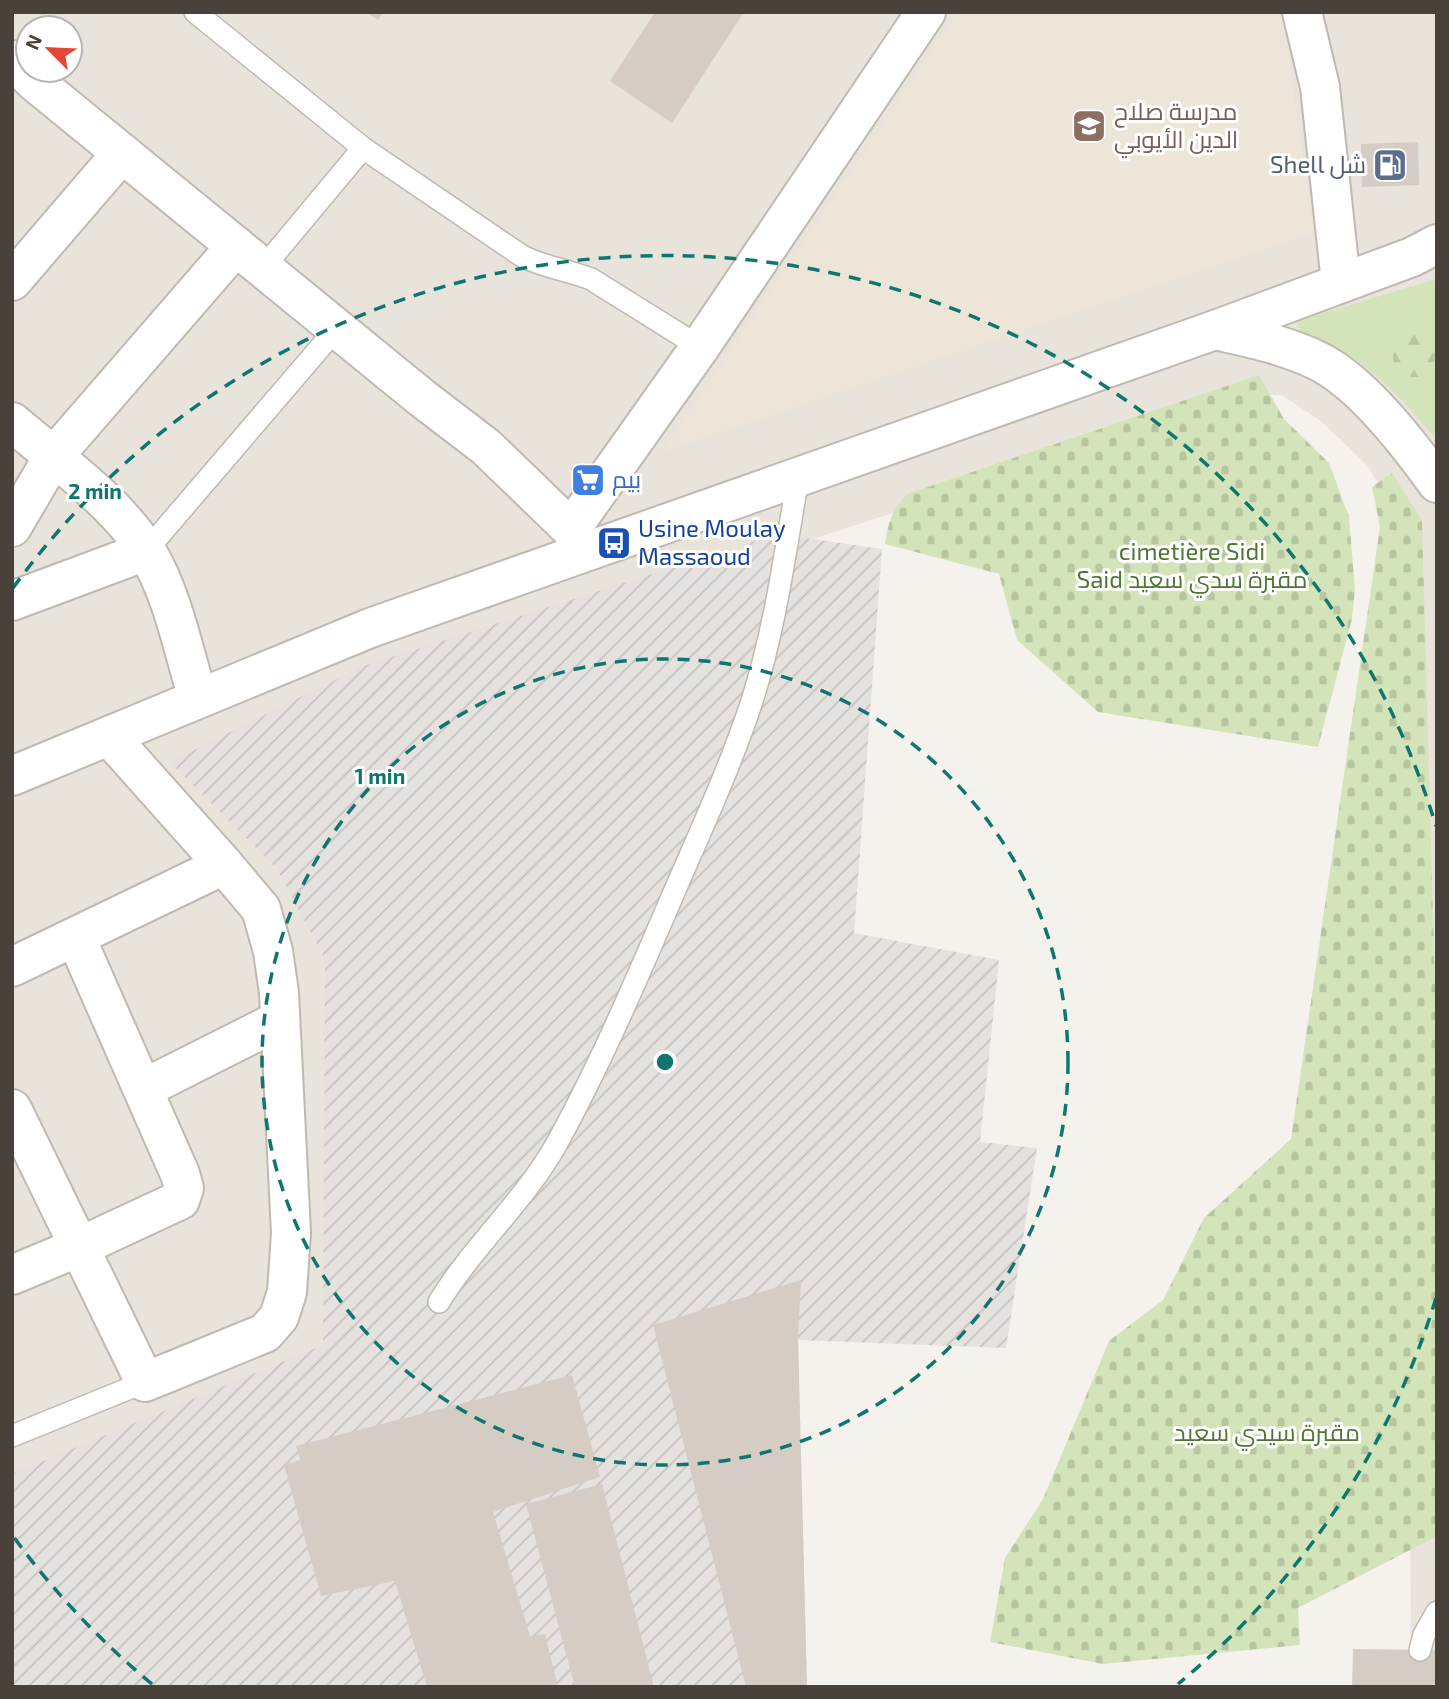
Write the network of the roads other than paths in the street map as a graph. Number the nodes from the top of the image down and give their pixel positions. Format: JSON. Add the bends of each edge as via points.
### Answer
{"nodes":[{"id":1,"x":195,"y":12,"type":"edge"},
{"id":2,"x":926,"y":12,"type":"edge"},
{"id":3,"x":1302,"y":12,"type":"edge"},
{"id":4,"x":12,"y":60,"type":"edge"},
{"id":5,"x":363,"y":149,"type":"junction"},
{"id":6,"x":122,"y":153,"type":"junction"},
{"id":7,"x":1437,"y":244,"type":"edge"},
{"id":8,"x":249,"y":257,"type":"junction"},
{"id":9,"x":12,"y":281,"type":"edge"},
{"id":10,"x":1341,"y":283,"type":"junction"},
{"id":11,"x":337,"y":328,"type":"junction"},
{"id":12,"x":1215,"y":330,"type":"junction"},
{"id":13,"x":699,"y":347,"type":"junction"},
{"id":14,"x":12,"y":422,"type":"edge"},
{"id":15,"x":53,"y":457,"type":"junction"},
{"id":16,"x":798,"y":478,"type":"junction"},
{"id":17,"x":1437,"y":483,"type":"edge"},
{"id":18,"x":12,"y":527,"type":"edge"},
{"id":19,"x":579,"y":540,"type":"junction"},
{"id":20,"x":146,"y":551,"type":"junction"},
{"id":21,"x":12,"y":601,"type":"edge"},
{"id":22,"x":198,"y":698,"type":"junction"},
{"id":23,"x":109,"y":736,"type":"junction"},
{"id":24,"x":12,"y":776,"type":"edge"},
{"id":25,"x":225,"y":865,"type":"junction"},
{"id":26,"x":76,"y":938,"type":"junction"},
{"id":27,"x":12,"y":967,"type":"edge"},
{"id":28,"x":280,"y":1020,"type":"junction"},
{"id":29,"x":143,"y":1089,"type":"junction"},
{"id":30,"x":12,"y":1110,"type":"edge"},
{"id":31,"x":79,"y":1247,"type":"junction"},
{"id":32,"x":12,"y":1275,"type":"edge"},
{"id":33,"x":439,"y":1301,"type":"dead end"},
{"id":34,"x":145,"y":1381,"type":"junction"},
{"id":35,"x":12,"y":1436,"type":"edge"},
{"id":36,"x":1437,"y":1612,"type":"edge"},
{"id":37,"x":1420,"y":1650,"type":"dead end"}],
"edges":[{"from":1,"to":5,"type":"lane"},
{"from":2,"to":13,"type":"street"},
{"from":3,"to":10,"type":"street","via":[[1320,87]]},
{"from":4,"to":6,"type":"street"},
{"from":5,"to":8,"type":"lane"},
{"from":5,"to":13,"type":"lane","via":[[522,256],[591,279]]},
{"from":6,"to":8,"type":"street"},
{"from":6,"to":9,"type":"street"},
{"from":7,"to":10,"type":"street"},
{"from":8,"to":11,"type":"street"},
{"from":8,"to":15,"type":"street"},
{"from":10,"to":12,"type":"street"},
{"from":11,"to":19,"type":"street","via":[[486,447]]},
{"from":11,"to":20,"type":"lane"},
{"from":12,"to":16,"type":"street"},
{"from":12,"to":17,"type":"street","via":[[1320,361],[1381,414]]},
{"from":13,"to":19,"type":"street"},
{"from":14,"to":15,"type":"street"},
{"from":15,"to":18,"type":"street"},
{"from":15,"to":20,"type":"street","via":[[101,498]]},
{"from":16,"to":19,"type":"street","via":[[614,543]]},
{"from":16,"to":33,"type":"lane","via":[[775,611],[753,700],[712,809],[617,1026],[555,1147],[526,1192],[457,1272]]},
{"from":19,"to":22,"type":"street"},
{"from":20,"to":21,"type":"street"},
{"from":20,"to":22,"type":"street","via":[[162,585]]},
{"from":22,"to":23,"type":"street"},
{"from":23,"to":24,"type":"street"},
{"from":23,"to":25,"type":"street"},
{"from":25,"to":26,"type":"street"},
{"from":25,"to":28,"type":"street","via":[[261,909],[273,951]]},
{"from":26,"to":27,"type":"street"},
{"from":26,"to":29,"type":"street"},
{"from":28,"to":29,"type":"street"},
{"from":28,"to":34,"type":"street","via":[[291,1233],[287,1292],[279,1317],[265,1333]]},
{"from":29,"to":31,"type":"street","via":[[180,1174],[183,1193],[180,1200]]},
{"from":30,"to":31,"type":"street"},
{"from":31,"to":32,"type":"street"},
{"from":31,"to":34,"type":"street"},
{"from":34,"to":35,"type":"lane"},
{"from":36,"to":37,"type":"lane"}]}
